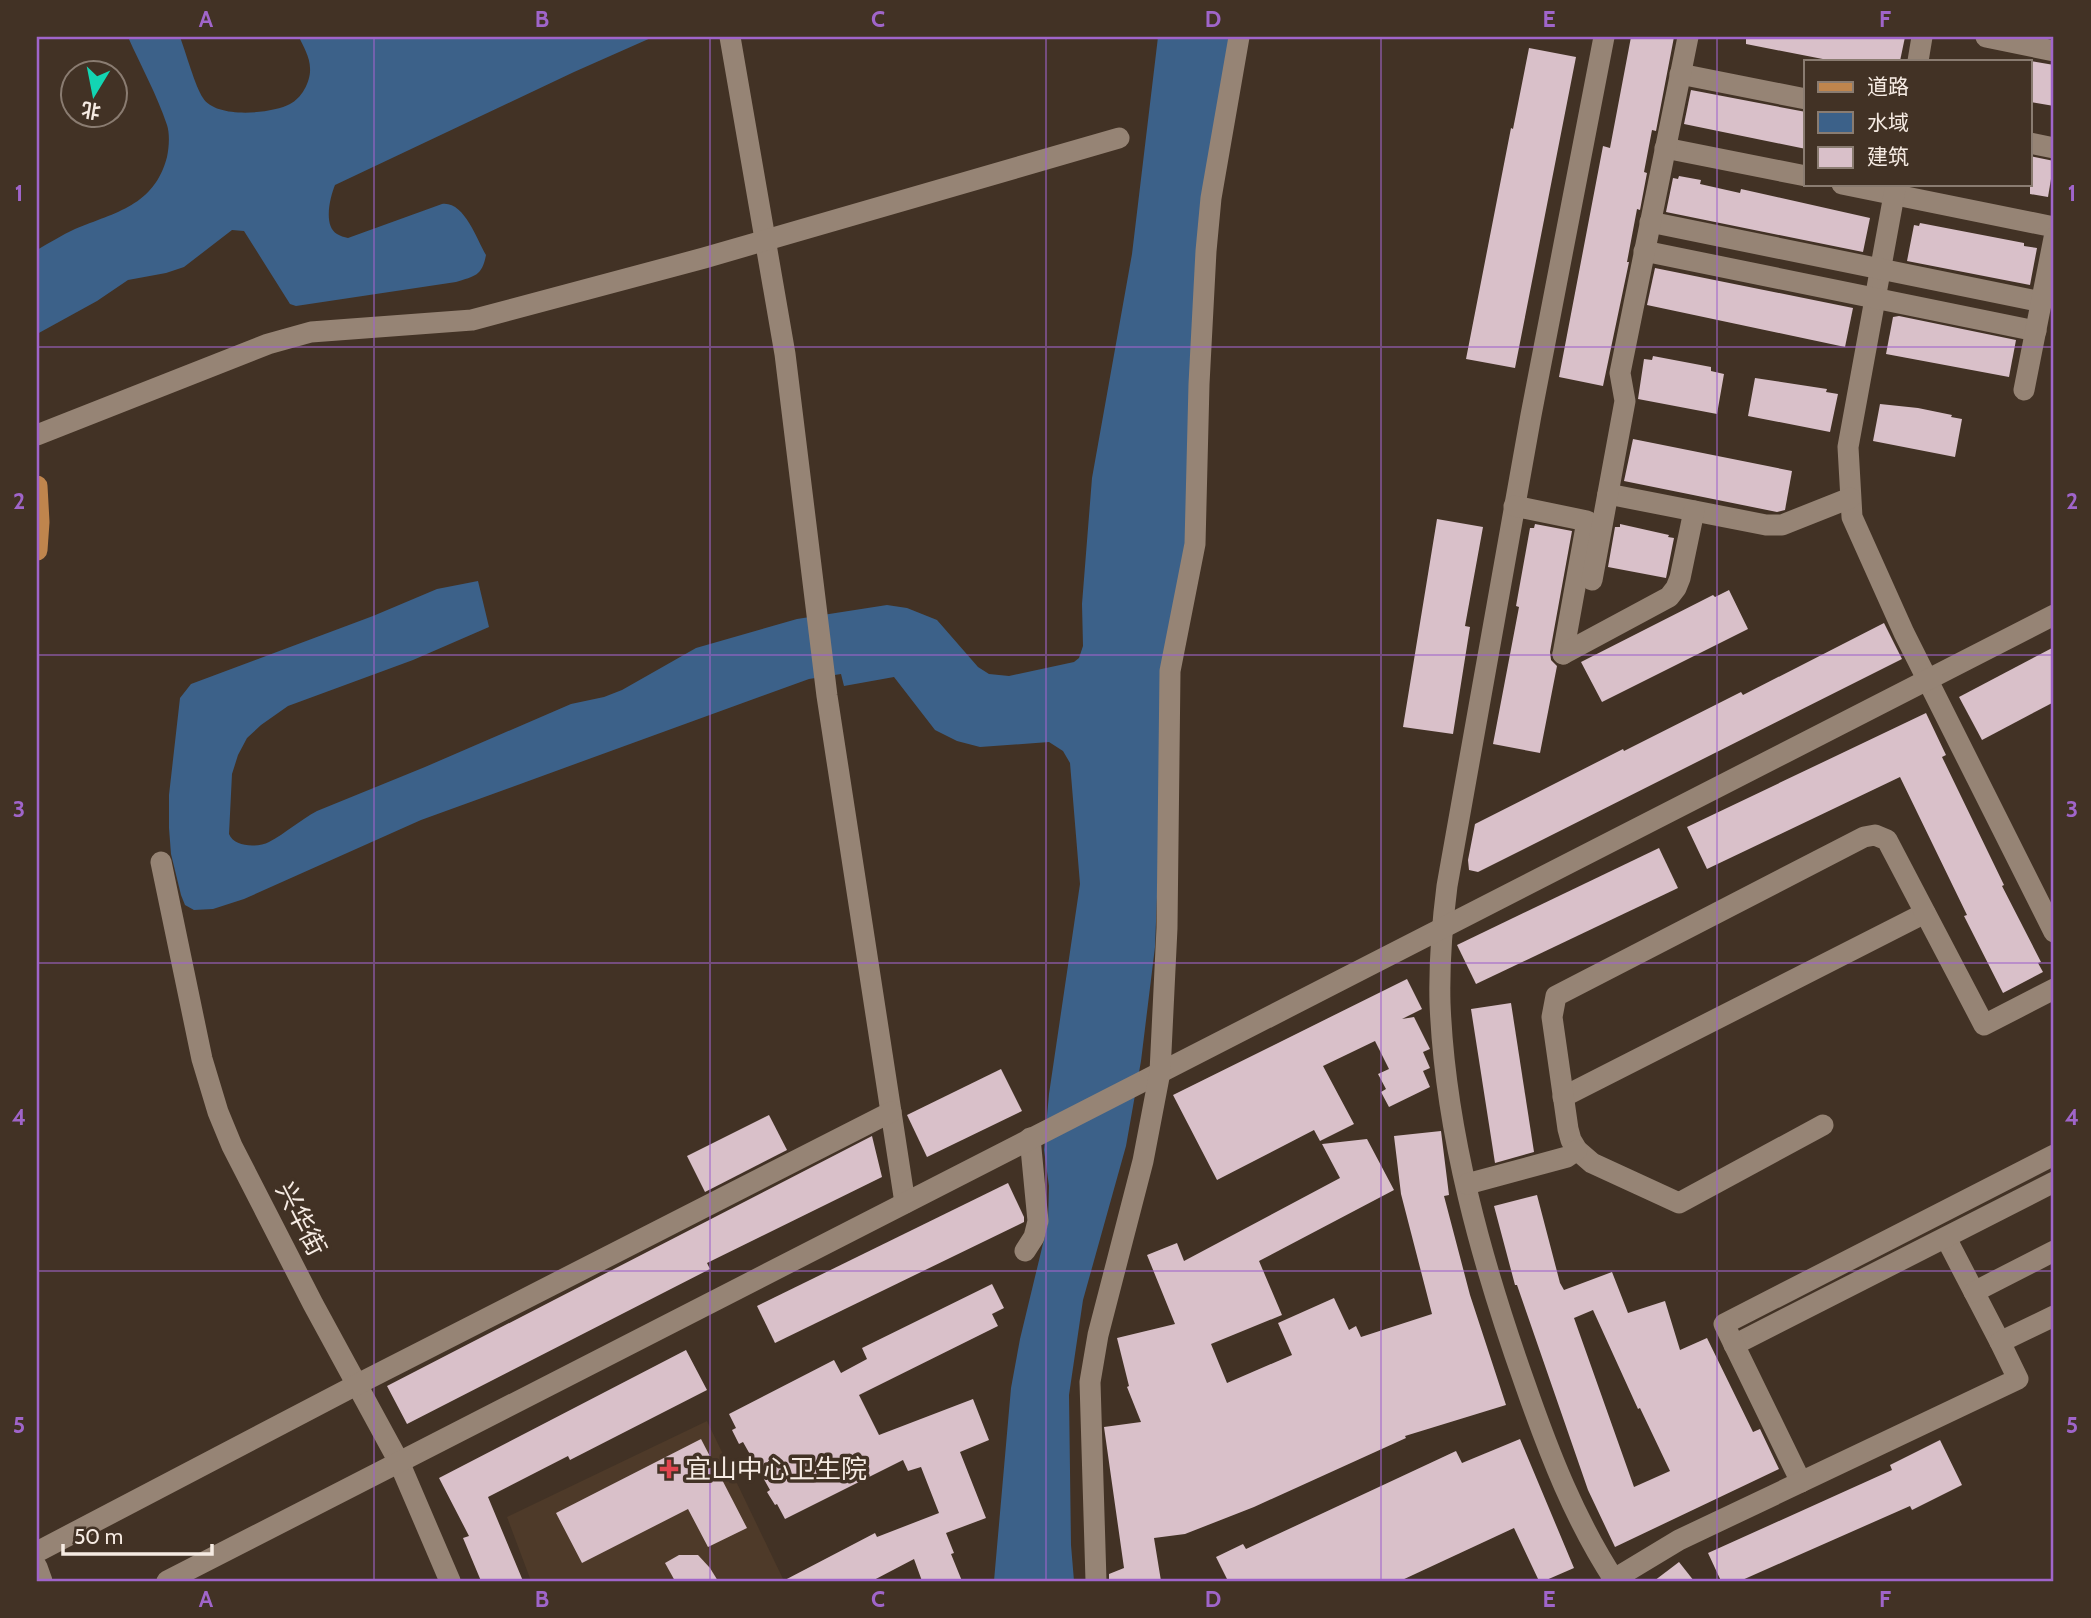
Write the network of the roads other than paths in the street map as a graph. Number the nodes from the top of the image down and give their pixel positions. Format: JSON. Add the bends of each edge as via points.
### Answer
{"nodes":[{"id":1,"x":730,"y":37,"type":"edge"},
{"id":2,"x":1239,"y":37,"type":"edge"},
{"id":3,"x":1604,"y":37,"type":"edge"},
{"id":4,"x":1688,"y":37,"type":"edge"},
{"id":5,"x":1923,"y":37,"type":"edge"},
{"id":6,"x":1986,"y":37,"type":"edge"},
{"id":7,"x":2054,"y":51,"type":"edge"},
{"id":8,"x":1918,"y":60,"type":"edge"},
{"id":9,"x":1680,"y":74,"type":"junction"},
{"id":10,"x":1804,"y":99,"type":"edge"},
{"id":11,"x":1119,"y":138,"type":"dead end"},
{"id":12,"x":2032,"y":143,"type":"edge"},
{"id":13,"x":1665,"y":148,"type":"junction"},
{"id":14,"x":2054,"y":148,"type":"edge"},
{"id":15,"x":1804,"y":176,"type":"edge"},
{"id":16,"x":1863,"y":186,"type":"edge"},
{"id":17,"x":1895,"y":189,"type":"edge"},
{"id":18,"x":1650,"y":222,"type":"junction"},
{"id":19,"x":2054,"y":227,"type":"edge"},
{"id":20,"x":2054,"y":239,"type":"edge"},
{"id":21,"x":766,"y":240,"type":"junction"},
{"id":22,"x":1644,"y":251,"type":"junction"},
{"id":23,"x":1880,"y":269,"type":"junction"},
{"id":24,"x":1875,"y":298,"type":"junction"},
{"id":25,"x":2042,"y":302,"type":"junction"},
{"id":26,"x":2036,"y":331,"type":"junction"},
{"id":27,"x":2024,"y":390,"type":"dead end"},
{"id":28,"x":37,"y":435,"type":"edge"},
{"id":29,"x":37,"y":486,"type":"edge"},
{"id":30,"x":1608,"y":494,"type":"junction"},
{"id":31,"x":1514,"y":506,"type":"junction"},
{"id":32,"x":1851,"y":508,"type":"junction"},
{"id":33,"x":1694,"y":511,"type":"junction"},
{"id":34,"x":37,"y":550,"type":"edge"},
{"id":35,"x":1592,"y":580,"type":"dead end"},
{"id":36,"x":2054,"y":615,"type":"edge"},
{"id":37,"x":1928,"y":679,"type":"junction"},
{"id":38,"x":161,"y":862,"type":"dead end"},
{"id":39,"x":1925,"y":913,"type":"junction"},
{"id":40,"x":1443,"y":928,"type":"junction"},
{"id":41,"x":2054,"y":932,"type":"edge"},
{"id":42,"x":2054,"y":989,"type":"edge"},
{"id":43,"x":1160,"y":1072,"type":"junction"},
{"id":44,"x":1563,"y":1097,"type":"junction"},
{"id":45,"x":891,"y":1112,"type":"junction"},
{"id":46,"x":1823,"y":1125,"type":"dead end"},
{"id":47,"x":1036,"y":1135,"type":"junction"},
{"id":48,"x":1577,"y":1150,"type":"junction"},
{"id":49,"x":2054,"y":1156,"type":"edge"},
{"id":50,"x":2054,"y":1182,"type":"edge"},
{"id":51,"x":1467,"y":1184,"type":"junction"},
{"id":52,"x":905,"y":1203,"type":"junction"},
{"id":53,"x":1946,"y":1238,"type":"junction"},
{"id":54,"x":1025,"y":1251,"type":"dead end"},
{"id":55,"x":2054,"y":1251,"type":"edge"},
{"id":56,"x":1974,"y":1292,"type":"junction"},
{"id":57,"x":2054,"y":1316,"type":"edge"},
{"id":58,"x":2000,"y":1342,"type":"junction"},
{"id":59,"x":1734,"y":1345,"type":"junction"},
{"id":60,"x":358,"y":1384,"type":"junction"},
{"id":61,"x":399,"y":1462,"type":"junction"},
{"id":62,"x":1801,"y":1482,"type":"junction"},
{"id":63,"x":37,"y":1552,"type":"edge"},
{"id":64,"x":37,"y":1567,"type":"edge"},
{"id":65,"x":43,"y":1581,"type":"edge"},
{"id":66,"x":167,"y":1581,"type":"edge"},
{"id":67,"x":450,"y":1581,"type":"edge"},
{"id":68,"x":1096,"y":1581,"type":"edge"},
{"id":69,"x":1613,"y":1581,"type":"edge"}],
"edges":[{"from":1,"to":21,"type":"street"},
{"from":2,"to":43,"type":"street","via":[[1206,251],[1195,544],[1170,671]]},
{"from":3,"to":31,"type":"street"},
{"from":4,"to":9,"type":"street"},
{"from":5,"to":8,"type":"street"},
{"from":6,"to":7,"type":"street"},
{"from":9,"to":10,"type":"street"},
{"from":9,"to":13,"type":"street"},
{"from":11,"to":21,"type":"street"},
{"from":12,"to":14,"type":"street"},
{"from":13,"to":15,"type":"street"},
{"from":13,"to":18,"type":"street"},
{"from":16,"to":17,"type":"street"},
{"from":17,"to":19,"type":"street"},
{"from":17,"to":23,"type":"street"},
{"from":18,"to":22,"type":"street"},
{"from":18,"to":23,"type":"street"},
{"from":20,"to":25,"type":"street"},
{"from":21,"to":28,"type":"street","via":[[472,320],[311,332],[268,344]]},
{"from":21,"to":45,"type":"street","via":[[827,696]]},
{"from":22,"to":24,"type":"street"},
{"from":22,"to":30,"type":"street","via":[[1620,373],[1625,401]]},
{"from":23,"to":24,"type":"street"},
{"from":23,"to":25,"type":"street"},
{"from":24,"to":26,"type":"street"},
{"from":24,"to":32,"type":"street","via":[[1847,447]]},
{"from":25,"to":26,"type":"street"},
{"from":26,"to":27,"type":"street"},
{"from":29,"to":34,"type":"main road"},
{"from":30,"to":33,"type":"street"},
{"from":30,"to":35,"type":"street"},
{"from":31,"to":33,"type":"street","via":[[1587,520],[1563,654],[1669,597],[1680,578]]},
{"from":31,"to":40,"type":"street"},
{"from":32,"to":33,"type":"street","via":[[1782,525]]},
{"from":32,"to":37,"type":"street"},
{"from":36,"to":37,"type":"street"},
{"from":37,"to":40,"type":"street"},
{"from":37,"to":41,"type":"street"},
{"from":38,"to":60,"type":"street","name":"兴华街","via":[[202,1059],[218,1112]]},
{"from":39,"to":42,"type":"street","via":[[1984,1024]]},
{"from":39,"to":44,"type":"street"},
{"from":39,"to":44,"type":"street","via":[[1887,840],[1864,837],[1556,996],[1552,1017]]},
{"from":40,"to":43,"type":"street"},
{"from":40,"to":51,"type":"street","via":[[1442,1039]]},
{"from":43,"to":47,"type":"street"},
{"from":43,"to":68,"type":"street","via":[[1143,1161],[1093,1357],[1090,1407]]},
{"from":44,"to":48,"type":"street","via":[[1567,1129]]},
{"from":45,"to":52,"type":"street"},
{"from":45,"to":60,"type":"street"},
{"from":46,"to":48,"type":"street","via":[[1679,1203],[1592,1163]]},
{"from":47,"to":52,"type":"street"},
{"from":47,"to":54,"type":"street","via":[[1038,1221]]},
{"from":48,"to":51,"type":"street","via":[[1567,1157]]},
{"from":49,"to":59,"type":"street","via":[[1724,1324]]},
{"from":50,"to":53,"type":"street"},
{"from":51,"to":69,"type":"street","via":[[1501,1312],[1550,1454]]},
{"from":52,"to":61,"type":"street"},
{"from":53,"to":56,"type":"street"},
{"from":53,"to":59,"type":"street"},
{"from":55,"to":56,"type":"street"},
{"from":56,"to":58,"type":"street"},
{"from":57,"to":58,"type":"street"},
{"from":58,"to":62,"type":"street","via":[[2018,1379]]},
{"from":59,"to":62,"type":"street"},
{"from":60,"to":61,"type":"street","name":"兴华街"},
{"from":60,"to":63,"type":"street"},
{"from":61,"to":66,"type":"street"},
{"from":61,"to":67,"type":"street","name":"兴华街"},
{"from":62,"to":69,"type":"street","via":[[1679,1540]]},
{"from":64,"to":65,"type":"street"}]}
